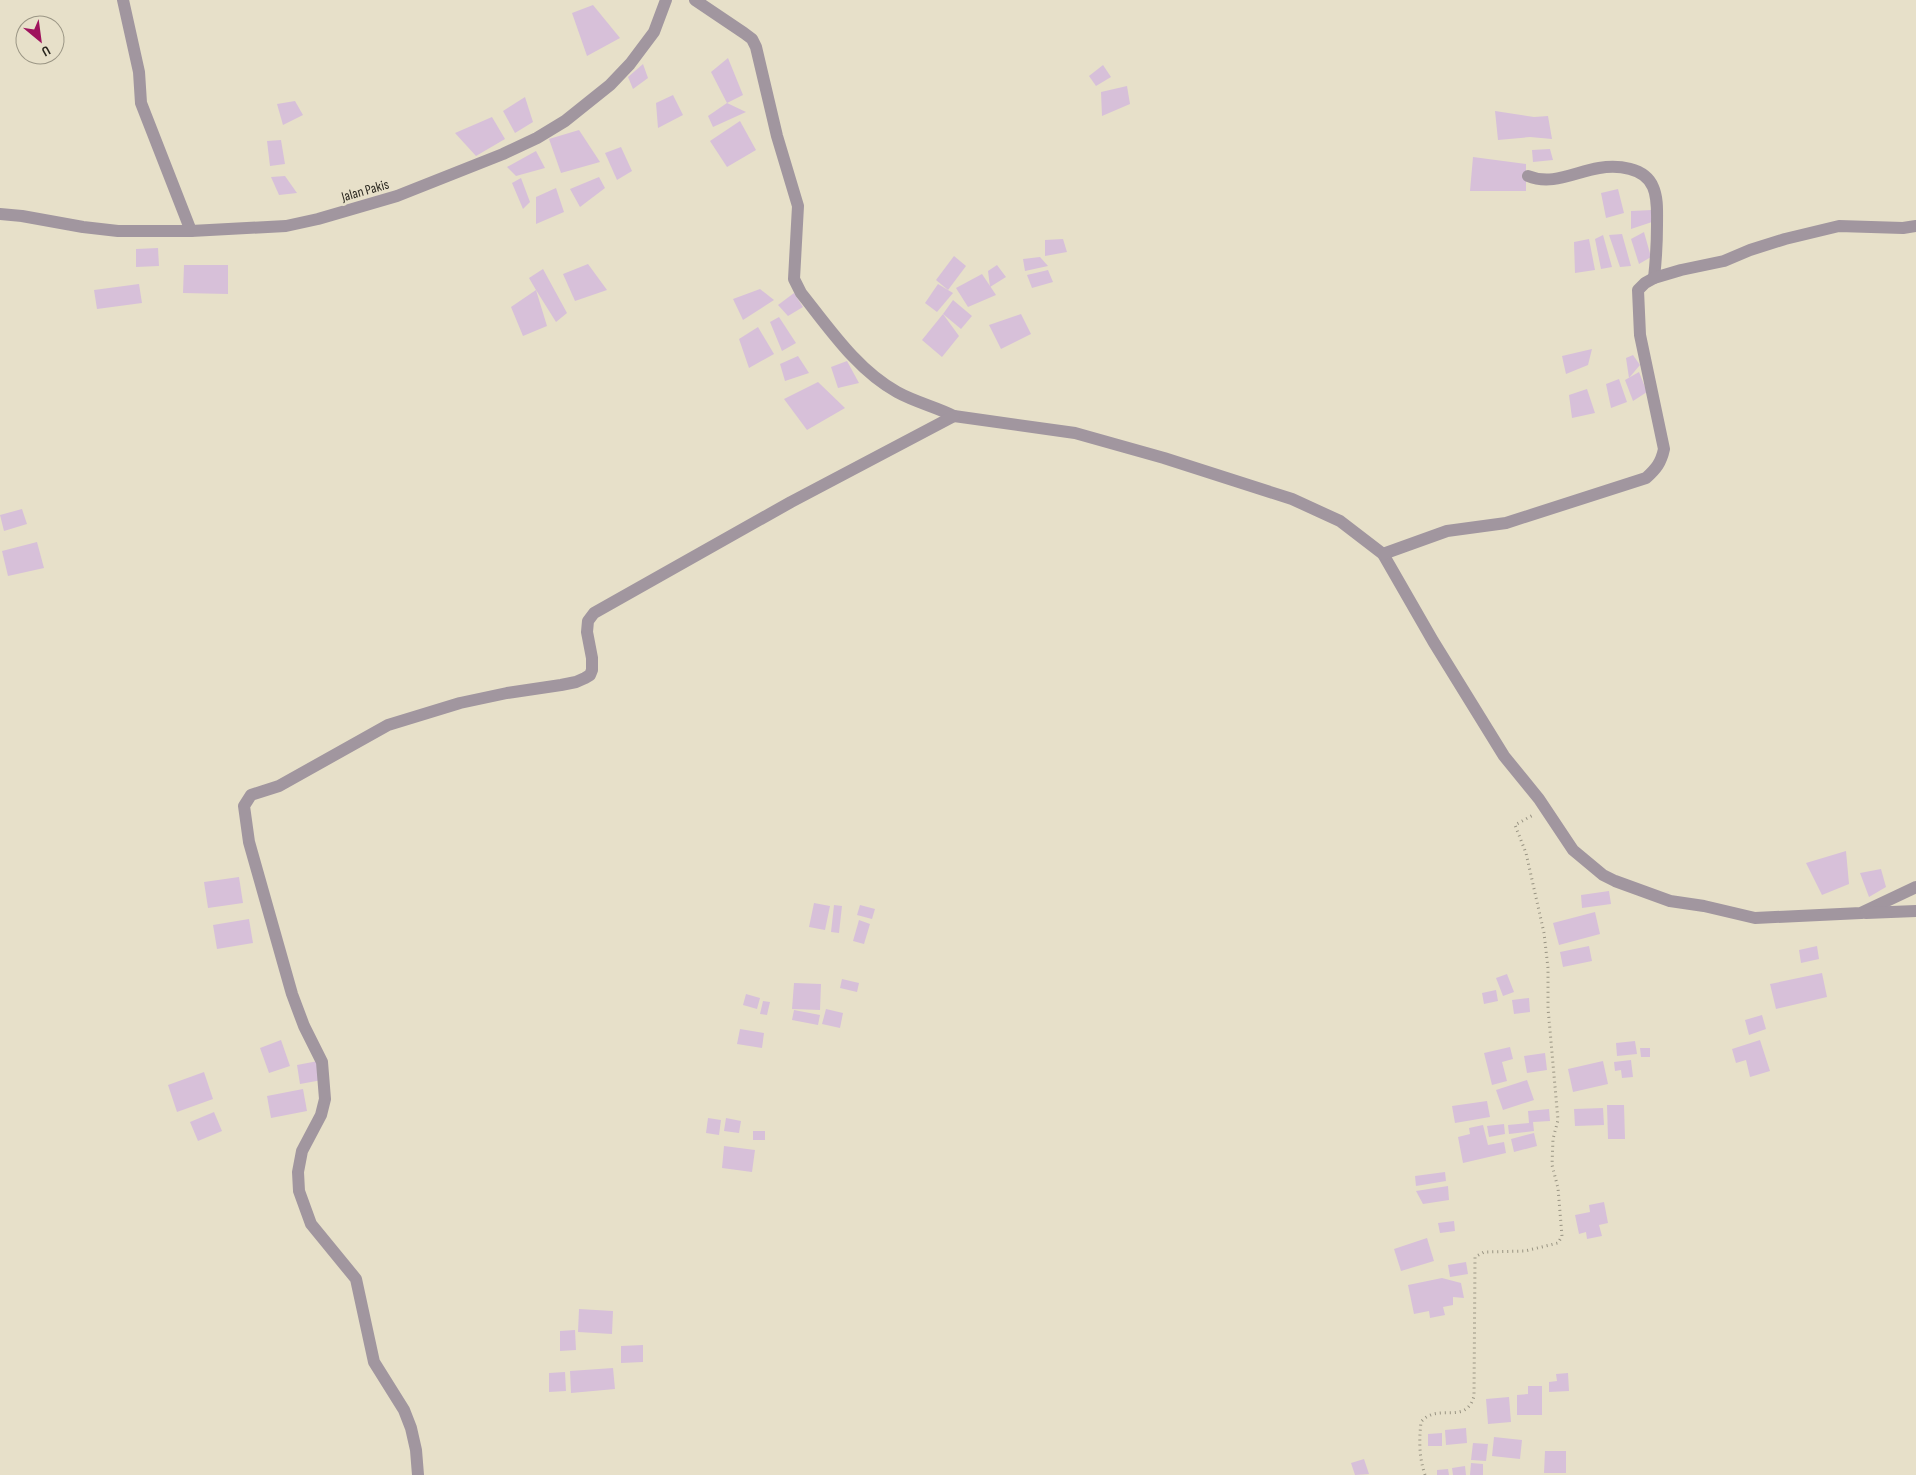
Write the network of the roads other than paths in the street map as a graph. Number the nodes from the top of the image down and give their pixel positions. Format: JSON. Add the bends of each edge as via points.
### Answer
{"nodes":[{"id":1,"x":123,"y":0,"type":"edge"},
{"id":2,"x":666,"y":0,"type":"edge"},
{"id":3,"x":695,"y":0,"type":"edge"},
{"id":4,"x":1528,"y":176,"type":"dead end"},
{"id":5,"x":0,"y":214,"type":"edge"},
{"id":6,"x":1916,"y":226,"type":"edge"},
{"id":7,"x":191,"y":231,"type":"junction"},
{"id":8,"x":1654,"y":278,"type":"junction"},
{"id":9,"x":954,"y":416,"type":"junction"},
{"id":10,"x":1383,"y":554,"type":"junction"},
{"id":11,"x":1916,"y":887,"type":"edge"},
{"id":12,"x":1916,"y":911,"type":"edge"},
{"id":13,"x":1861,"y":913,"type":"junction"},
{"id":14,"x":418,"y":1475,"type":"edge"}],
"edges":[{"from":1,"to":7,"type":"street","via":[[139,72],[141,103]]},
{"from":2,"to":7,"type":"street","name":"Jalan Pakis","via":[[654,32],[630,64],[610,85],[565,121],[537,138],[398,196],[334,215],[286,226]]},
{"from":3,"to":9,"type":"street","via":[[752,39],[756,47],[798,206],[794,279],[801,293],[851,353],[882,383],[899,394]]},
{"from":4,"to":8,"type":"street","via":[[1553,180],[1599,168],[1617,167],[1634,170],[1648,180],[1656,198]]},
{"from":5,"to":7,"type":"street","name":"Jalan Pakis","via":[[118,232]]},
{"from":6,"to":8,"type":"street","via":[[1839,226],[1785,239],[1724,262]]},
{"from":8,"to":10,"type":"street","via":[[1638,290],[1640,335],[1664,449],[1656,469],[1646,478],[1506,523],[1447,531]]},
{"from":9,"to":10,"type":"street","via":[[1075,433],[1292,499],[1340,521]]},
{"from":9,"to":14,"type":"street","via":[[776,510],[591,616],[587,632],[593,664],[585,678],[460,703],[393,723],[279,786],[251,795],[244,806],[249,842],[292,994],[322,1062],[325,1099],[321,1115],[302,1152],[299,1191],[311,1224],[356,1279],[374,1362],[404,1410],[416,1450]]},
{"from":10,"to":13,"type":"street","via":[[1504,756],[1539,799],[1573,850],[1603,875],[1670,901],[1755,918]]},
{"from":11,"to":13,"type":"street"},
{"from":12,"to":13,"type":"street"}]}
